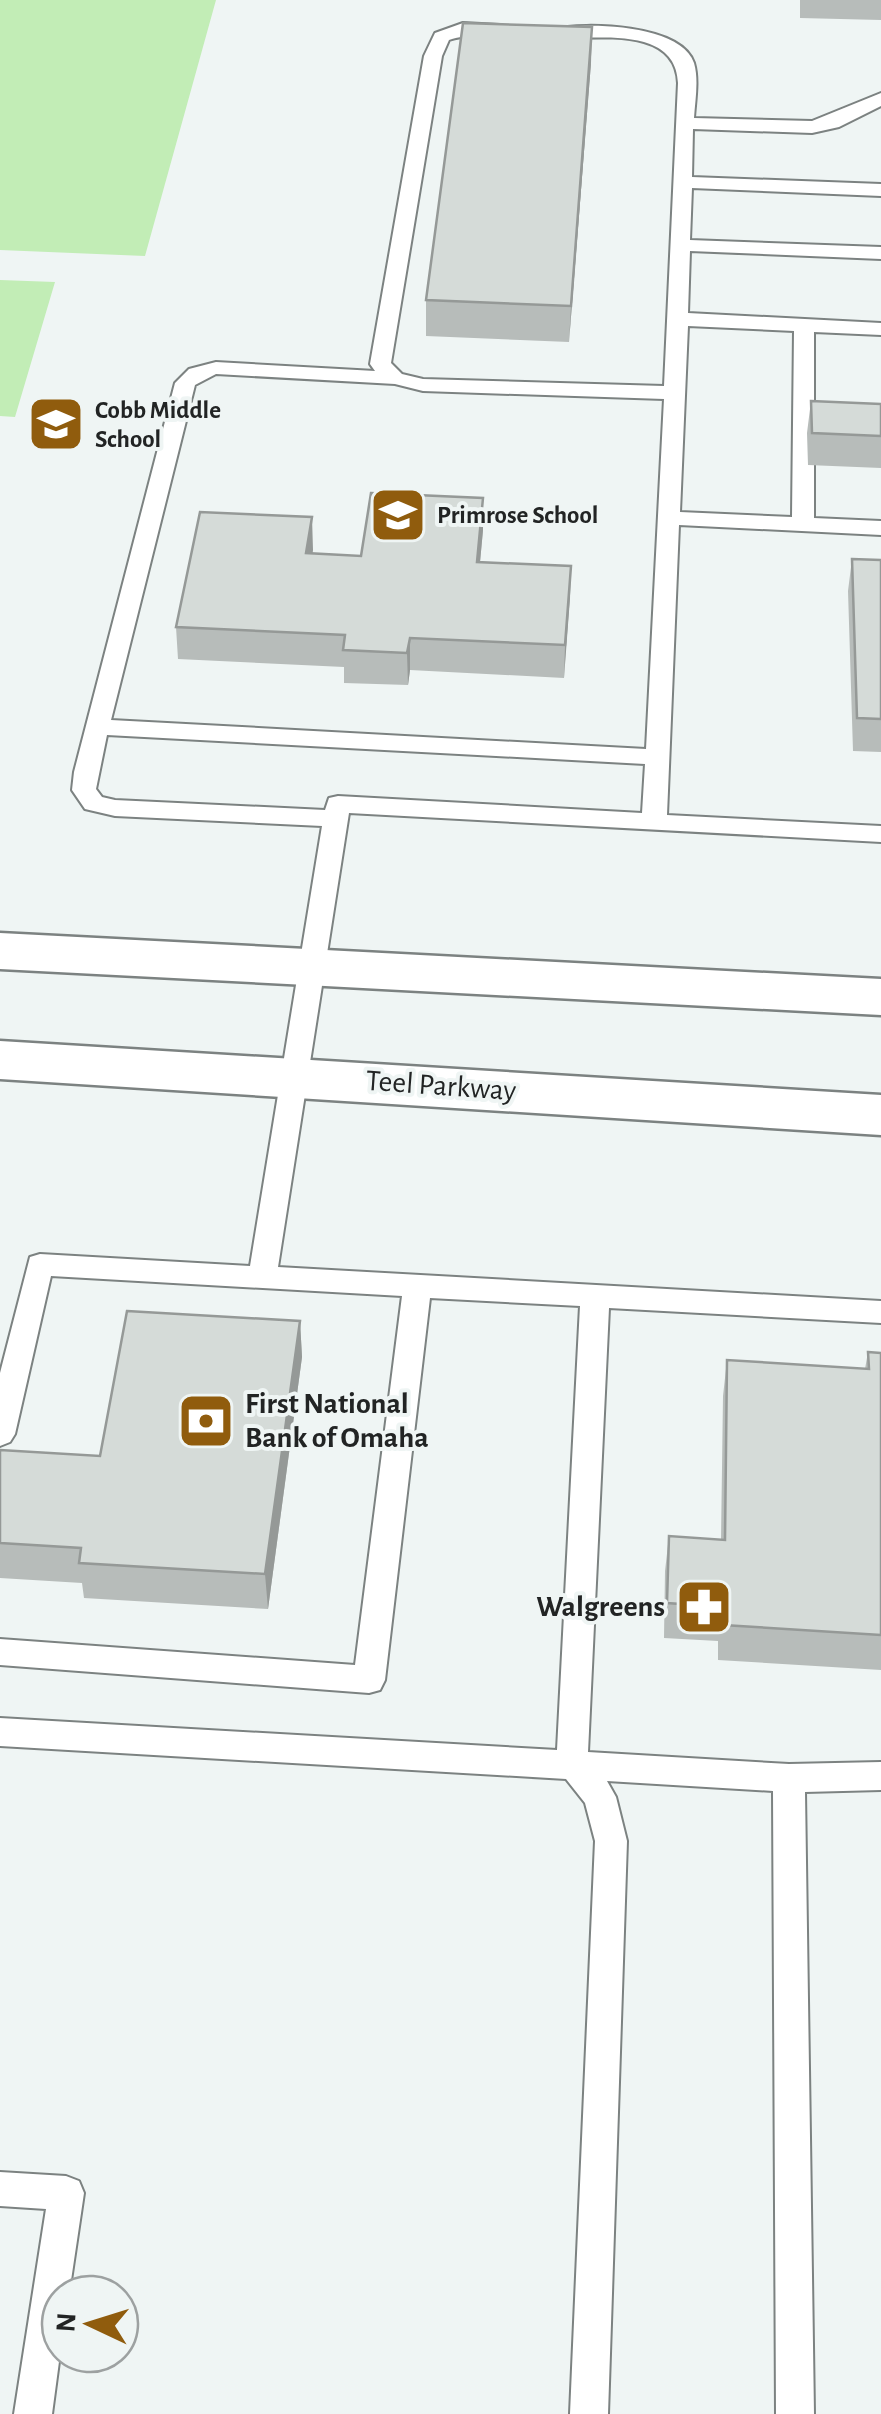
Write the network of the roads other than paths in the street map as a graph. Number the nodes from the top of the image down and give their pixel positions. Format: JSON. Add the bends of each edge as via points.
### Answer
{"nodes":[{"id":1,"x":881,"y":98,"type":"edge"},
{"id":2,"x":684,"y":124,"type":"junction"},
{"id":3,"x":683,"y":182,"type":"junction"},
{"id":4,"x":881,"y":190,"type":"edge"},
{"id":5,"x":678,"y":245,"type":"junction"},
{"id":6,"x":881,"y":253,"type":"edge"},
{"id":7,"x":678,"y":319,"type":"junction"},
{"id":8,"x":804,"y":325,"type":"junction"},
{"id":9,"x":881,"y":329,"type":"edge"},
{"id":10,"x":395,"y":378,"type":"junction"},
{"id":11,"x":674,"y":393,"type":"junction"},
{"id":12,"x":668,"y":518,"type":"junction"},
{"id":13,"x":803,"y":525,"type":"junction"},
{"id":14,"x":881,"y":528,"type":"edge"},
{"id":15,"x":97,"y":726,"type":"junction"},
{"id":16,"x":656,"y":757,"type":"junction"},
{"id":17,"x":336,"y":819,"type":"junction"},
{"id":18,"x":654,"y":822,"type":"junction"},
{"id":19,"x":881,"y":834,"type":"edge"},
{"id":20,"x":0,"y":951,"type":"edge"},
{"id":21,"x":315,"y":968,"type":"junction"},
{"id":22,"x":881,"y":997,"type":"edge"},
{"id":23,"x":0,"y":1060,"type":"edge"},
{"id":24,"x":297,"y":1077,"type":"junction"},
{"id":25,"x":881,"y":1115,"type":"edge"},
{"id":26,"x":262,"y":1280,"type":"junction"},
{"id":27,"x":417,"y":1288,"type":"junction"},
{"id":28,"x":596,"y":1295,"type":"junction"},
{"id":29,"x":881,"y":1312,"type":"edge"},
{"id":30,"x":0,"y":1434,"type":"edge"},
{"id":31,"x":0,"y":1652,"type":"edge"},
{"id":32,"x":0,"y":1732,"type":"edge"},
{"id":33,"x":572,"y":1763,"type":"junction"},
{"id":34,"x":881,"y":1776,"type":"edge"},
{"id":35,"x":788,"y":1778,"type":"junction"},
{"id":36,"x":0,"y":2188,"type":"edge"},
{"id":37,"x":33,"y":2414,"type":"edge"},
{"id":38,"x":589,"y":2414,"type":"edge"},
{"id":39,"x":795,"y":2414,"type":"edge"}],
"edges":[{"from":1,"to":2,"type":"lane","via":[[812,127]]},
{"from":2,"to":3,"type":"lane"},
{"from":2,"to":10,"type":"lane","via":[[686,64],[668,42],[463,28],[441,37],[380,364]]},
{"from":3,"to":4,"type":"lane"},
{"from":3,"to":5,"type":"lane"},
{"from":5,"to":6,"type":"lane"},
{"from":5,"to":7,"type":"lane"},
{"from":7,"to":8,"type":"lane"},
{"from":7,"to":11,"type":"lane"},
{"from":8,"to":9,"type":"lane"},
{"from":8,"to":13,"type":"lane"},
{"from":10,"to":11,"type":"lane","via":[[423,385]]},
{"from":10,"to":15,"type":"lane","via":[[216,368],[185,383]]},
{"from":11,"to":12,"type":"lane"},
{"from":12,"to":13,"type":"lane"},
{"from":12,"to":16,"type":"lane"},
{"from":13,"to":14,"type":"lane"},
{"from":15,"to":16,"type":"lane"},
{"from":15,"to":17,"type":"lane","via":[[84,790],[94,804]]},
{"from":16,"to":18,"type":"lane"},
{"from":17,"to":18,"type":"lane","via":[[338,804]]},
{"from":17,"to":21,"type":"lane"},
{"from":18,"to":19,"type":"lane"},
{"from":20,"to":21,"type":"main road"},
{"from":21,"to":22,"type":"main road"},
{"from":21,"to":24,"type":"lane"},
{"from":23,"to":24,"type":"main road","name":"Teel Parkway"},
{"from":24,"to":25,"type":"main road","name":"Teel Parkway"},
{"from":24,"to":26,"type":"lane"},
{"from":26,"to":27,"type":"lane"},
{"from":26,"to":30,"type":"lane","via":[[40,1265]]},
{"from":27,"to":28,"type":"lane"},
{"from":27,"to":31,"type":"lane","via":[[369,1680]]},
{"from":28,"to":29,"type":"lane"},
{"from":28,"to":33,"type":"lane"},
{"from":32,"to":33,"type":"lane"},
{"from":33,"to":35,"type":"lane"},
{"from":33,"to":38,"type":"lane","via":[[600,1797],[611,1841]]},
{"from":34,"to":35,"type":"lane"},
{"from":35,"to":39,"type":"lane"},
{"from":36,"to":37,"type":"lane","via":[[66,2193]]}]}
